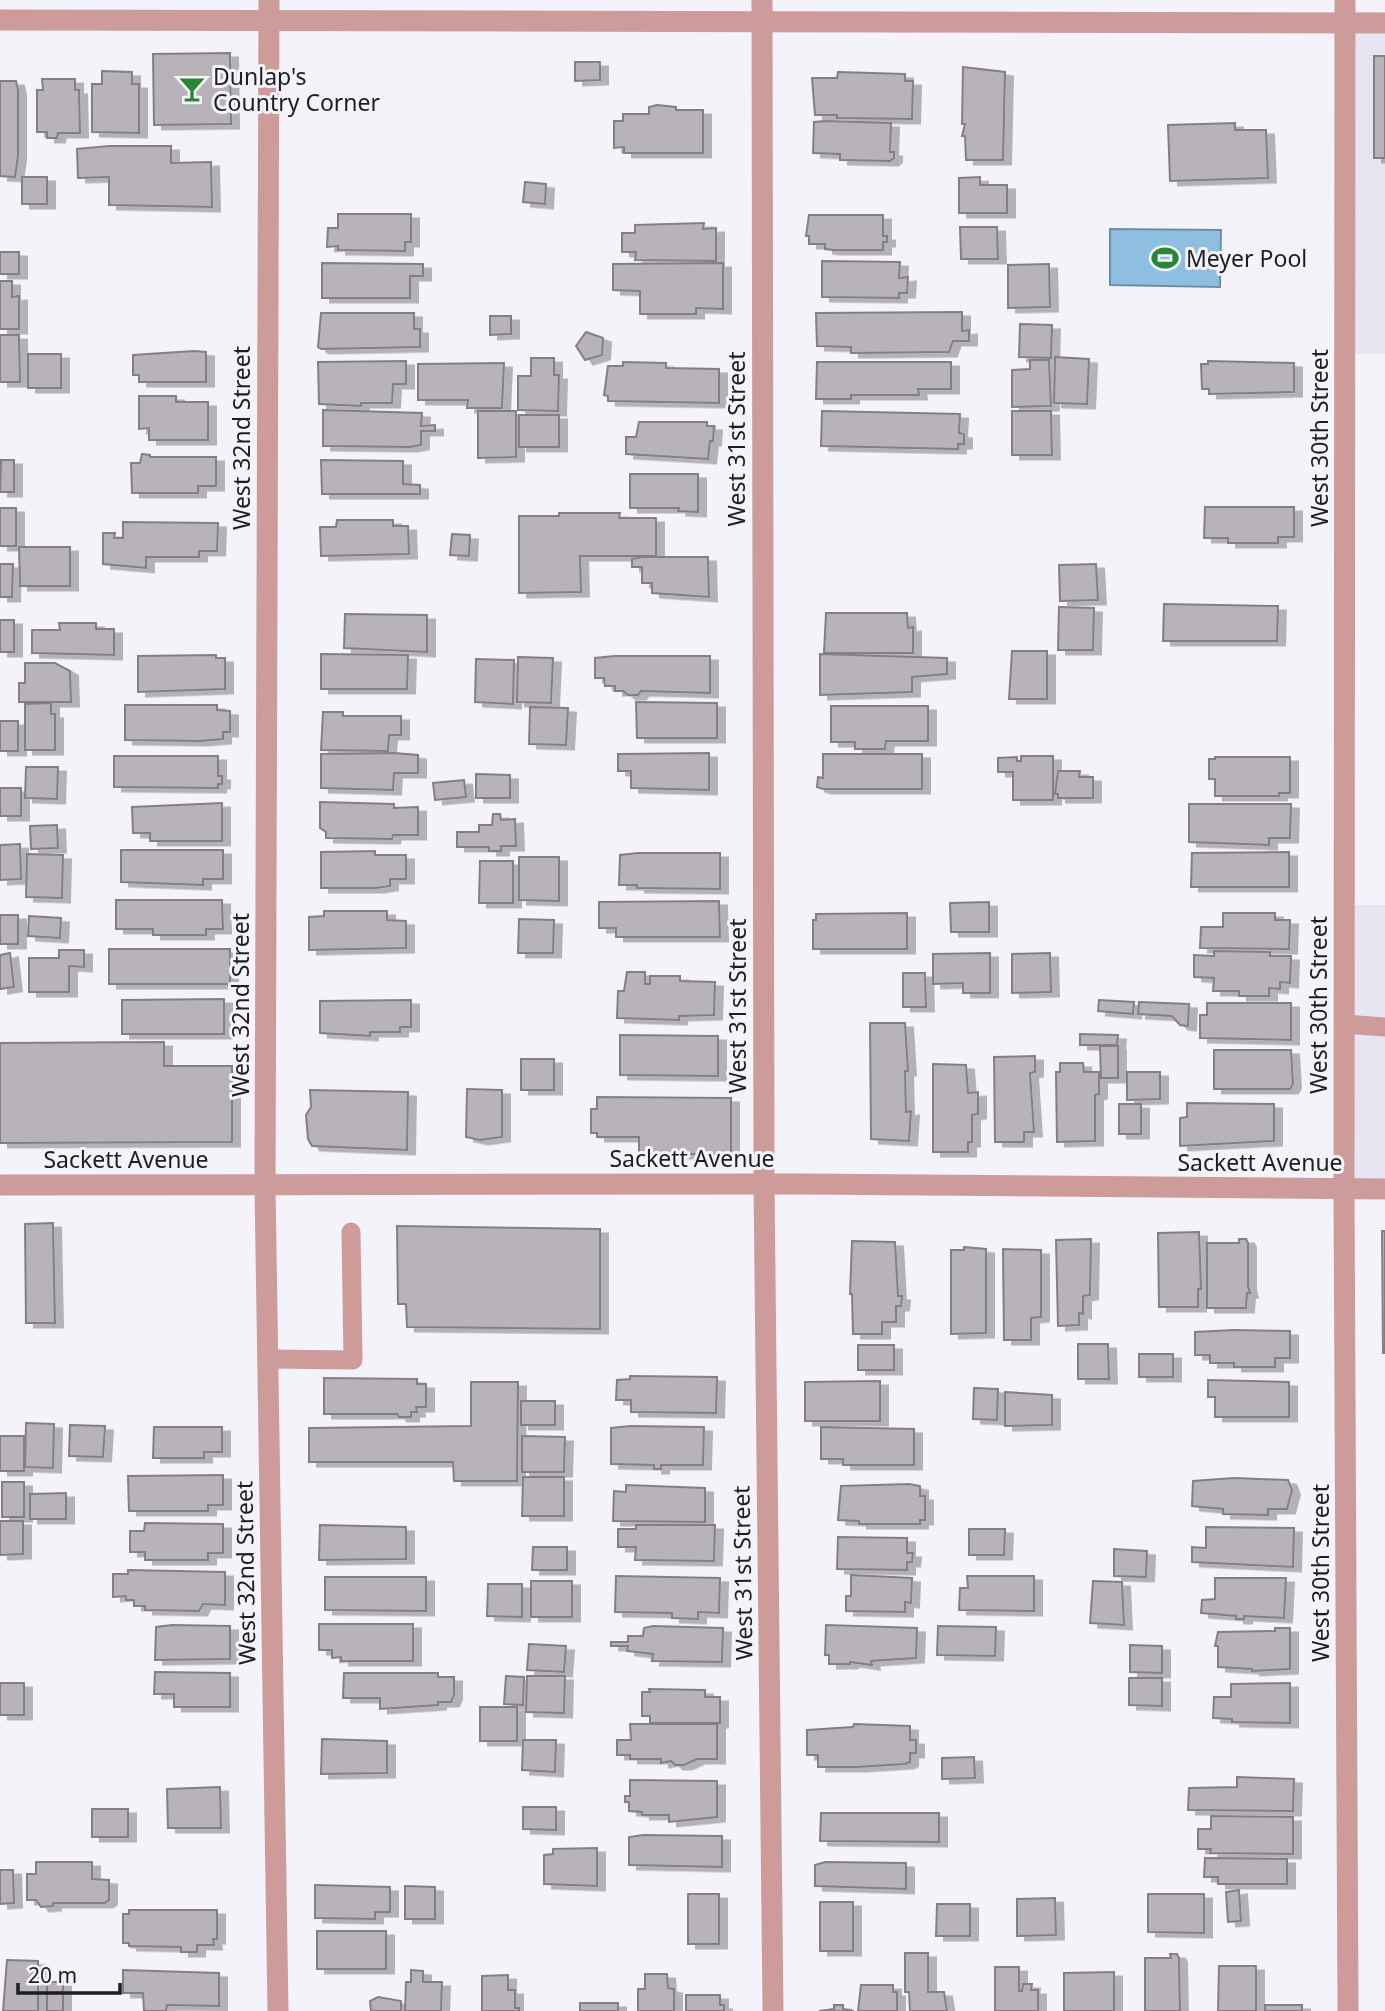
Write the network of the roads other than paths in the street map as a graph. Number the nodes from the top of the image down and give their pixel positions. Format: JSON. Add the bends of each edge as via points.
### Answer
{"nodes":[{"id":1,"x":762,"y":0,"type":"edge"},
{"id":2,"x":1345,"y":0,"type":"edge"},
{"id":3,"x":269,"y":10,"type":"edge"},
{"id":4,"x":0,"y":20,"type":"edge"},
{"id":5,"x":762,"y":23,"type":"junction"},
{"id":6,"x":1345,"y":23,"type":"junction"},
{"id":7,"x":1385,"y":23,"type":"edge"},
{"id":8,"x":1344,"y":1024,"type":"junction"},
{"id":9,"x":1385,"y":1027,"type":"edge"},
{"id":10,"x":764,"y":1184,"type":"junction"},
{"id":11,"x":0,"y":1185,"type":"edge"},
{"id":12,"x":265,"y":1186,"type":"junction"},
{"id":13,"x":1344,"y":1189,"type":"junction"},
{"id":14,"x":1385,"y":1189,"type":"edge"},
{"id":15,"x":352,"y":1231,"type":"dead end"},
{"id":16,"x":268,"y":1359,"type":"junction"},
{"id":17,"x":278,"y":2011,"type":"edge"},
{"id":18,"x":773,"y":2011,"type":"edge"},
{"id":19,"x":1348,"y":2011,"type":"edge"}],
"edges":[{"from":1,"to":5,"type":"street","name":"West 31st Street"},
{"from":2,"to":6,"type":"street","name":"West 30th Street"},
{"from":3,"to":4,"type":"street"},
{"from":3,"to":5,"type":"street"},
{"from":3,"to":12,"type":"street","name":"West 32nd Street"},
{"from":5,"to":6,"type":"street"},
{"from":5,"to":10,"type":"street","name":"West 31st Street"},
{"from":6,"to":7,"type":"street"},
{"from":6,"to":8,"type":"street","name":"West 30th Street"},
{"from":8,"to":9,"type":"lane"},
{"from":8,"to":13,"type":"street","name":"West 30th Street"},
{"from":10,"to":12,"type":"street","name":"Sackett Avenue"},
{"from":10,"to":13,"type":"street","name":"Sackett Avenue"},
{"from":10,"to":18,"type":"street","name":"West 31st Street"},
{"from":11,"to":12,"type":"street","name":"Sackett Avenue"},
{"from":12,"to":16,"type":"street","name":"West 32nd Street"},
{"from":13,"to":14,"type":"street","name":"Sackett Avenue"},
{"from":13,"to":19,"type":"street","name":"West 30th Street"},
{"from":15,"to":16,"type":"lane","via":[[353,1360]]},
{"from":16,"to":17,"type":"street","name":"West 32nd Street"}]}
